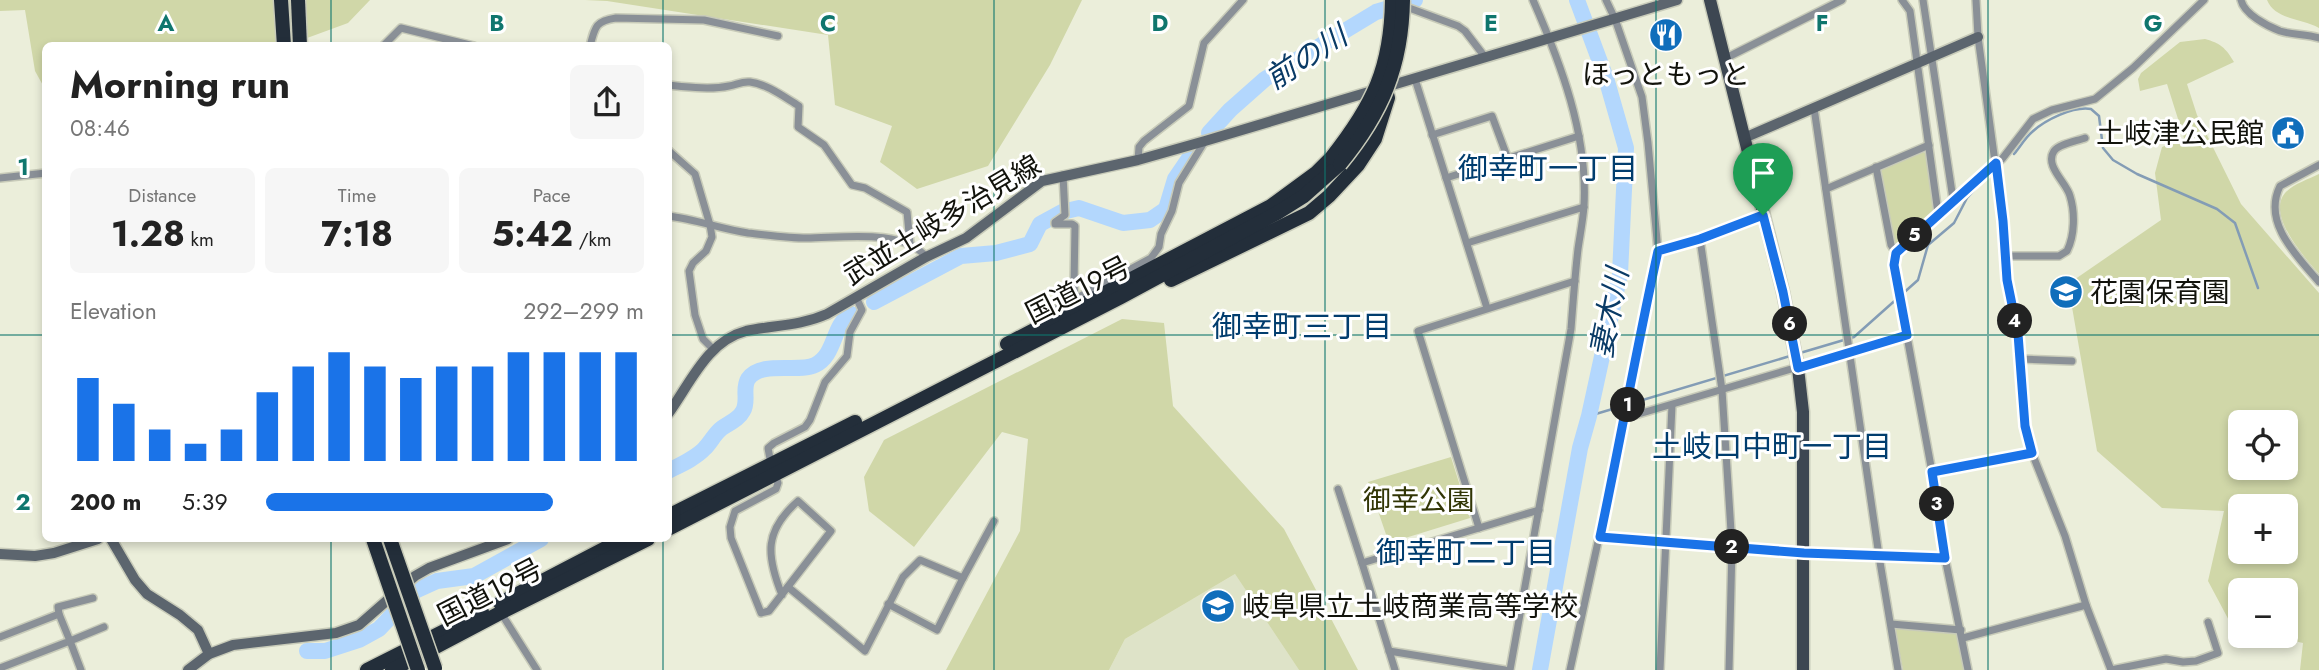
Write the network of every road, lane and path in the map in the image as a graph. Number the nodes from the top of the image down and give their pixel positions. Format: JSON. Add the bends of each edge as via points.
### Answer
{"nodes":[{"id":1,"x":281,"y":0,"type":"edge"},
{"id":2,"x":298,"y":0,"type":"edge"},
{"id":3,"x":1243,"y":0,"type":"edge"},
{"id":4,"x":1533,"y":0,"type":"edge"},
{"id":5,"x":1606,"y":0,"type":"edge"},
{"id":6,"x":1677,"y":0,"type":"edge"},
{"id":7,"x":1710,"y":0,"type":"edge"},
{"id":8,"x":1842,"y":0,"type":"edge"},
{"id":9,"x":1902,"y":0,"type":"edge"},
{"id":10,"x":1923,"y":0,"type":"edge"},
{"id":11,"x":1976,"y":0,"type":"edge"},
{"id":12,"x":2204,"y":0,"type":"edge"},
{"id":13,"x":2241,"y":0,"type":"edge"},
{"id":14,"x":1397,"y":2,"type":"edge"},
{"id":15,"x":1613,"y":20,"type":"junction"},
{"id":16,"x":778,"y":36,"type":"dead end"},
{"id":17,"x":1552,"y":37,"type":"junction"},
{"id":18,"x":1978,"y":37,"type":"junction"},
{"id":19,"x":2319,"y":38,"type":"edge"},
{"id":20,"x":284,"y":42,"type":"edge"},
{"id":21,"x":300,"y":42,"type":"edge"},
{"id":22,"x":387,"y":42,"type":"edge"},
{"id":23,"x":458,"y":42,"type":"edge"},
{"id":24,"x":591,"y":42,"type":"edge"},
{"id":25,"x":1932,"y":56,"type":"junction"},
{"id":26,"x":1485,"y":57,"type":"junction"},
{"id":27,"x":1724,"y":59,"type":"junction"},
{"id":28,"x":1917,"y":63,"type":"junction"},
{"id":29,"x":1415,"y":79,"type":"junction"},
{"id":30,"x":672,"y":85,"type":"edge"},
{"id":31,"x":1386,"y":88,"type":"junction"},
{"id":32,"x":1814,"y":107,"type":"junction"},
{"id":33,"x":1432,"y":135,"type":"junction"},
{"id":34,"x":1579,"y":136,"type":"junction"},
{"id":35,"x":1744,"y":138,"type":"junction"},
{"id":36,"x":2085,"y":138,"type":"dead end"},
{"id":37,"x":1205,"y":141,"type":"junction"},
{"id":38,"x":1929,"y":145,"type":"junction"},
{"id":39,"x":672,"y":154,"type":"edge"},
{"id":40,"x":1508,"y":159,"type":"junction"},
{"id":41,"x":1138,"y":160,"type":"junction"},
{"id":42,"x":1336,"y":161,"type":"junction"},
{"id":43,"x":1996,"y":163,"type":"junction"},
{"id":44,"x":2319,"y":165,"type":"edge"},
{"id":45,"x":1876,"y":167,"type":"junction"},
{"id":46,"x":42,"y":173,"type":"edge"},
{"id":47,"x":1063,"y":175,"type":"junction"},
{"id":48,"x":0,"y":177,"type":"edge"},
{"id":49,"x":1446,"y":178,"type":"junction"},
{"id":50,"x":1826,"y":189,"type":"junction"},
{"id":51,"x":1954,"y":199,"type":"junction"},
{"id":52,"x":1584,"y":207,"type":"junction"},
{"id":53,"x":1938,"y":213,"type":"junction"},
{"id":54,"x":1763,"y":215,"type":"junction"},
{"id":55,"x":672,"y":217,"type":"edge"},
{"id":56,"x":710,"y":225,"type":"junction"},
{"id":57,"x":1700,"y":239,"type":"junction"},
{"id":58,"x":1467,"y":243,"type":"junction"},
{"id":59,"x":910,"y":244,"type":"junction"},
{"id":60,"x":1658,"y":251,"type":"junction"},
{"id":61,"x":1896,"y":253,"type":"junction"},
{"id":62,"x":2006,"y":256,"type":"junction"},
{"id":63,"x":926,"y":257,"type":"junction"},
{"id":64,"x":1575,"y":281,"type":"junction"},
{"id":65,"x":2319,"y":282,"type":"edge"},
{"id":66,"x":856,"y":297,"type":"junction"},
{"id":67,"x":1121,"y":297,"type":"junction"},
{"id":68,"x":1075,"y":298,"type":"junction"},
{"id":69,"x":1487,"y":308,"type":"junction"},
{"id":70,"x":1041,"y":326,"type":"junction"},
{"id":71,"x":1907,"y":335,"type":"junction"},
{"id":72,"x":714,"y":350,"type":"junction"},
{"id":73,"x":1849,"y":353,"type":"junction"},
{"id":74,"x":2020,"y":359,"type":"junction"},
{"id":75,"x":2072,"y":360,"type":"dead end"},
{"id":76,"x":1798,"y":368,"type":"junction"},
{"id":77,"x":1722,"y":390,"type":"junction"},
{"id":78,"x":1672,"y":405,"type":"junction"},
{"id":79,"x":672,"y":408,"type":"edge"},
{"id":80,"x":1626,"y":418,"type":"junction"},
{"id":81,"x":2032,"y":453,"type":"junction"},
{"id":82,"x":773,"y":469,"type":"junction"},
{"id":83,"x":1932,"y":472,"type":"junction"},
{"id":84,"x":1338,"y":489,"type":"dead end"},
{"id":85,"x":1539,"y":510,"type":"junction"},
{"id":86,"x":672,"y":514,"type":"edge"},
{"id":87,"x":993,"y":521,"type":"dead end"},
{"id":88,"x":672,"y":527,"type":"edge"},
{"id":89,"x":1479,"y":528,"type":"junction"},
{"id":90,"x":1600,"y":537,"type":"junction"},
{"id":91,"x":88,"y":542,"type":"edge"},
{"id":92,"x":113,"y":542,"type":"edge"},
{"id":93,"x":374,"y":542,"type":"edge"},
{"id":94,"x":391,"y":542,"type":"edge"},
{"id":95,"x":500,"y":542,"type":"edge"},
{"id":96,"x":618,"y":542,"type":"edge"},
{"id":97,"x":642,"y":542,"type":"edge"},
{"id":98,"x":1665,"y":542,"type":"junction"},
{"id":99,"x":1732,"y":547,"type":"junction"},
{"id":100,"x":1804,"y":553,"type":"junction"},
{"id":101,"x":0,"y":554,"type":"edge"},
{"id":102,"x":1879,"y":556,"type":"junction"},
{"id":103,"x":1945,"y":558,"type":"junction"},
{"id":104,"x":1362,"y":563,"type":"junction"},
{"id":105,"x":963,"y":578,"type":"junction"},
{"id":106,"x":788,"y":587,"type":"junction"},
{"id":107,"x":782,"y":595,"type":"junction"},
{"id":108,"x":93,"y":598,"type":"dead end"},
{"id":109,"x":888,"y":604,"type":"junction"},
{"id":110,"x":2086,"y":605,"type":"junction"},
{"id":111,"x":500,"y":613,"type":"junction"},
{"id":112,"x":60,"y":614,"type":"junction"},
{"id":113,"x":468,"y":619,"type":"junction"},
{"id":114,"x":2208,"y":622,"type":"dead end"},
{"id":115,"x":1891,"y":624,"type":"junction"},
{"id":116,"x":104,"y":627,"type":"dead end"},
{"id":117,"x":1962,"y":634,"type":"junction"},
{"id":118,"x":0,"y":637,"type":"edge"},
{"id":119,"x":70,"y":641,"type":"junction"},
{"id":120,"x":1389,"y":651,"type":"junction"},
{"id":121,"x":424,"y":653,"type":"junction"},
{"id":122,"x":209,"y":654,"type":"junction"},
{"id":123,"x":0,"y":668,"type":"edge"},
{"id":124,"x":435,"y":669,"type":"edge"},
{"id":125,"x":81,"y":670,"type":"edge"},
{"id":126,"x":188,"y":670,"type":"edge"},
{"id":127,"x":352,"y":670,"type":"edge"},
{"id":128,"x":368,"y":670,"type":"edge"},
{"id":129,"x":392,"y":670,"type":"edge"},
{"id":130,"x":405,"y":670,"type":"edge"},
{"id":131,"x":418,"y":670,"type":"edge"},
{"id":132,"x":537,"y":670,"type":"edge"},
{"id":133,"x":1395,"y":670,"type":"edge"},
{"id":134,"x":1504,"y":670,"type":"edge"},
{"id":135,"x":1510,"y":670,"type":"edge"},
{"id":136,"x":1570,"y":670,"type":"edge"},
{"id":137,"x":1660,"y":670,"type":"edge"},
{"id":138,"x":1729,"y":670,"type":"edge"},
{"id":139,"x":1803,"y":670,"type":"edge"},
{"id":140,"x":1898,"y":670,"type":"edge"},
{"id":141,"x":1968,"y":670,"type":"edge"},
{"id":142,"x":2111,"y":670,"type":"edge"}],
"edges":[{"from":1,"to":20,"type":"highway"},
{"from":2,"to":21,"type":"highway"},
{"from":3,"to":41,"type":"street","via":[[1205,43],[1189,106],[1144,141]]},
{"from":4,"to":17,"type":"street"},
{"from":5,"to":15,"type":"street"},
{"from":6,"to":15,"type":"main road","name":"武並土岐多治見線"},
{"from":7,"to":27,"type":"main road"},
{"from":8,"to":27,"type":"street"},
{"from":9,"to":28,"type":"street","via":[[1910,11]]},
{"from":10,"to":25,"type":"street"},
{"from":11,"to":18,"type":"street"},
{"from":12,"to":43,"type":"street","via":[[2135,70],[2095,99],[2040,115]]},
{"from":13,"to":19,"type":"street","via":[[2251,14],[2281,31]]},
{"from":14,"to":26,"type":"street","via":[[1458,26]]},
{"from":14,"to":42,"type":"highway","name":"国道19号","bridge":true,"via":[[1372,99]]},
{"from":15,"to":17,"type":"main road","name":"武並土岐多治見線"},
{"from":15,"to":60,"type":"street","via":[[1642,97]]},
{"from":16,"to":24,"type":"street","via":[[704,20],[616,18],[598,24]]},
{"from":17,"to":26,"type":"main road","name":"武並土岐多治見線"},
{"from":17,"to":34,"type":"street"},
{"from":18,"to":25,"type":"main road"},
{"from":18,"to":43,"type":"street"},
{"from":22,"to":23,"type":"street","via":[[401,28]]},
{"from":25,"to":28,"type":"main road"},
{"from":25,"to":51,"type":"street"},
{"from":26,"to":29,"type":"main road","name":"武並土岐多治見線"},
{"from":27,"to":35,"type":"main road"},
{"from":28,"to":32,"type":"main road"},
{"from":28,"to":38,"type":"street"},
{"from":29,"to":31,"type":"main road","name":"武並土岐多治見線"},
{"from":29,"to":33,"type":"street"},
{"from":30,"to":59,"type":"street","via":[[750,82],[799,106],[798,127],[824,145],[852,184],[907,212]]},
{"from":31,"to":37,"type":"main road","name":"武並土岐多治見線"},
{"from":31,"to":67,"type":"highway","via":[[1388,98],[1375,139],[1347,180],[1309,213],[1161,285]]},
{"from":32,"to":35,"type":"main road"},
{"from":32,"to":50,"type":"street"},
{"from":33,"to":40,"type":"street","via":[[1492,116]]},
{"from":33,"to":49,"type":"street"},
{"from":34,"to":40,"type":"street"},
{"from":34,"to":52,"type":"street"},
{"from":35,"to":54,"type":"main road"},
{"from":36,"to":62,"type":"street","via":[[2058,148],[2053,155],[2054,170],[2071,198],[2073,223],[2067,251],[2059,256]]},
{"from":37,"to":41,"type":"main road","name":"武並土岐多治見線"},
{"from":37,"to":68,"type":"street","via":[[1179,183],[1156,254]]},
{"from":38,"to":45,"type":"street"},
{"from":38,"to":53,"type":"street"},
{"from":39,"to":56,"type":"street","via":[[695,174]]},
{"from":40,"to":49,"type":"street"},
{"from":41,"to":47,"type":"main road","name":"武並土岐多治見線"},
{"from":42,"to":67,"type":"highway","name":"国道19号","via":[[1304,196]]},
{"from":42,"to":70,"type":"highway","name":"国道19号","via":[[1271,206]]},
{"from":43,"to":51,"type":"street"},
{"from":43,"to":62,"type":"street"},
{"from":44,"to":65,"type":"street","via":[[2280,186],[2274,206],[2289,247]]},
{"from":45,"to":50,"type":"street"},
{"from":45,"to":61,"type":"street"},
{"from":46,"to":48,"type":"street"},
{"from":47,"to":63,"type":"main road","name":"武並土岐多治見線","via":[[1042,181],[980,229]]},
{"from":47,"to":68,"type":"street","via":[[1065,211],[1055,224],[1075,226]]},
{"from":49,"to":58,"type":"street"},
{"from":50,"to":73,"type":"street"},
{"from":51,"to":53,"type":"street"},
{"from":52,"to":58,"type":"street"},
{"from":52,"to":64,"type":"street"},
{"from":53,"to":61,"type":"street"},
{"from":54,"to":57,"type":"street"},
{"from":54,"to":76,"type":"main road"},
{"from":55,"to":56,"type":"street"},
{"from":56,"to":59,"type":"street","via":[[794,238],[842,235]]},
{"from":56,"to":72,"type":"street","via":[[712,237],[706,251],[689,271],[695,315],[703,339]]},
{"from":57,"to":60,"type":"street"},
{"from":57,"to":77,"type":"street"},
{"from":58,"to":69,"type":"street"},
{"from":59,"to":63,"type":"street"},
{"from":60,"to":80,"type":"street"},
{"from":61,"to":71,"type":"street","via":[[1894,265]]},
{"from":62,"to":74,"type":"street"},
{"from":63,"to":66,"type":"main road","name":"武並土岐多治見線"},
{"from":64,"to":69,"type":"street"},
{"from":64,"to":85,"type":"street","via":[[1571,329]]},
{"from":66,"to":72,"type":"main road","name":"武並土岐多治見線","via":[[810,322],[744,332]]},
{"from":66,"to":82,"type":"street","via":[[862,310],[850,332],[844,363],[825,382],[805,427],[768,448]]},
{"from":67,"to":82,"type":"highway","name":"国道19号"},
{"from":68,"to":70,"type":"street","via":[[1038,319]]},
{"from":69,"to":89,"type":"street","via":[[1418,331]]},
{"from":70,"to":82,"type":"highway","name":"国道19号"},
{"from":71,"to":73,"type":"street"},
{"from":71,"to":83,"type":"street"},
{"from":72,"to":79,"type":"main road","name":"武並土岐多治見線"},
{"from":73,"to":76,"type":"street"},
{"from":73,"to":102,"type":"street"},
{"from":74,"to":75,"type":"street"},
{"from":74,"to":81,"type":"street","via":[[2025,426]]},
{"from":76,"to":77,"type":"street"},
{"from":76,"to":100,"type":"main road","via":[[1803,412]]},
{"from":77,"to":78,"type":"street"},
{"from":77,"to":99,"type":"street"},
{"from":78,"to":80,"type":"street"},
{"from":78,"to":98,"type":"street"},
{"from":80,"to":90,"type":"street"},
{"from":81,"to":83,"type":"street"},
{"from":81,"to":110,"type":"street"},
{"from":82,"to":86,"type":"highway","name":"国道19号"},
{"from":82,"to":88,"type":"highway","name":"国道19号"},
{"from":82,"to":107,"type":"street","via":[[776,489],[735,511],[730,527],[758,611],[765,614]]},
{"from":83,"to":103,"type":"street"},
{"from":84,"to":104,"type":"street"},
{"from":85,"to":89,"type":"street"},
{"from":85,"to":135,"type":"street"},
{"from":87,"to":105,"type":"street"},
{"from":89,"to":104,"type":"street"},
{"from":90,"to":98,"type":"street"},
{"from":90,"to":136,"type":"street"},
{"from":91,"to":101,"type":"main road","via":[[34,556]]},
{"from":92,"to":122,"type":"main road","via":[[147,594],[198,631]]},
{"from":93,"to":131,"type":"highway","bridge":true},
{"from":94,"to":124,"type":"highway","bridge":true},
{"from":95,"to":122,"type":"main road","via":[[415,576],[359,625]]},
{"from":96,"to":113,"type":"highway","name":"国道19号"},
{"from":97,"to":111,"type":"highway","name":"国道19号"},
{"from":98,"to":99,"type":"street"},
{"from":98,"to":137,"type":"street"},
{"from":99,"to":100,"type":"street"},
{"from":99,"to":138,"type":"street"},
{"from":100,"to":102,"type":"street"},
{"from":100,"to":139,"type":"main road"},
{"from":102,"to":103,"type":"street"},
{"from":102,"to":115,"type":"street"},
{"from":103,"to":117,"type":"street"},
{"from":104,"to":120,"type":"street"},
{"from":105,"to":109,"type":"street","via":[[920,560],[903,577]]},
{"from":105,"to":109,"type":"street","via":[[937,631]]},
{"from":106,"to":107,"type":"street"},
{"from":106,"to":107,"type":"street","via":[[831,531],[798,501],[772,532],[770,556]]},
{"from":106,"to":109,"type":"street","via":[[864,651]]},
{"from":108,"to":112,"type":"street","via":[[58,607]]},
{"from":110,"to":117,"type":"street"},
{"from":110,"to":142,"type":"street"},
{"from":111,"to":121,"type":"highway","name":"国道19号"},
{"from":111,"to":132,"type":"street"},
{"from":112,"to":118,"type":"street"},
{"from":112,"to":119,"type":"street"},
{"from":113,"to":127,"type":"highway","via":[[449,622]]},
{"from":113,"to":128,"type":"highway","name":"国道19号"},
{"from":114,"to":142,"type":"street","via":[[2218,653],[2196,661],[2166,659]]},
{"from":115,"to":117,"type":"street"},
{"from":115,"to":140,"type":"street"},
{"from":116,"to":119,"type":"street"},
{"from":117,"to":141,"type":"street"},
{"from":119,"to":123,"type":"street"},
{"from":119,"to":125,"type":"street"},
{"from":120,"to":133,"type":"street"},
{"from":120,"to":134,"type":"street"},
{"from":121,"to":129,"type":"highway","name":"国道19号"},
{"from":121,"to":130,"type":"highway"},
{"from":122,"to":126,"type":"main road"}]}
